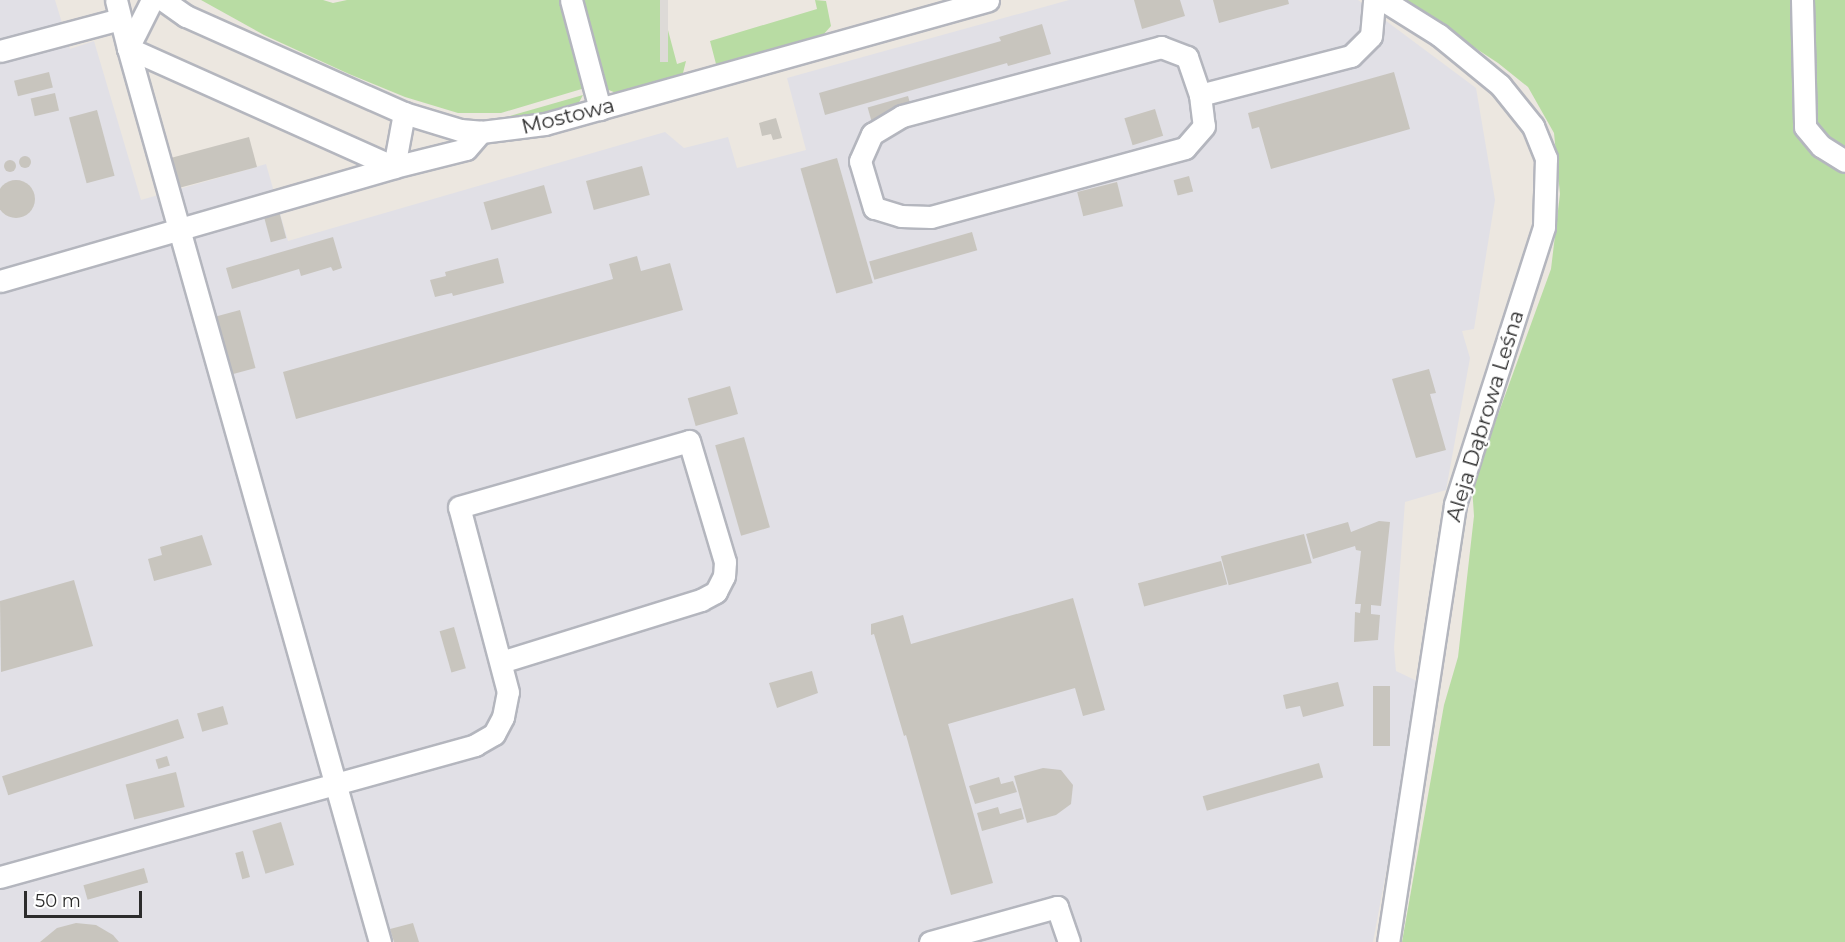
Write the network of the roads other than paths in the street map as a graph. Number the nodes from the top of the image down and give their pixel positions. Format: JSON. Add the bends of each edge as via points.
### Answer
{"nodes":[{"id":1,"x":152,"y":0,"type":"edge"},
{"id":2,"x":163,"y":0,"type":"edge"},
{"id":3,"x":571,"y":0,"type":"edge"},
{"id":4,"x":988,"y":0,"type":"edge"},
{"id":5,"x":1374,"y":0,"type":"edge"},
{"id":6,"x":1383,"y":0,"type":"edge"},
{"id":7,"x":1802,"y":0,"type":"edge"},
{"id":8,"x":118,"y":9,"type":"edge"},
{"id":9,"x":128,"y":48,"type":"junction"},
{"id":10,"x":0,"y":51,"type":"edge"},
{"id":11,"x":1200,"y":95,"type":"junction"},
{"id":12,"x":600,"y":109,"type":"junction"},
{"id":13,"x":404,"y":113,"type":"junction"},
{"id":14,"x":481,"y":132,"type":"junction"},
{"id":15,"x":1845,"y":161,"type":"edge"},
{"id":16,"x":394,"y":167,"type":"junction"},
{"id":17,"x":179,"y":231,"type":"junction"},
{"id":18,"x":0,"y":281,"type":"edge"},
{"id":19,"x":501,"y":663,"type":"junction"},
{"id":20,"x":335,"y":784,"type":"junction"},
{"id":21,"x":0,"y":877,"type":"edge"},
{"id":22,"x":380,"y":942,"type":"edge"},
{"id":23,"x":930,"y":942,"type":"edge"},
{"id":24,"x":1069,"y":942,"type":"edge"},
{"id":25,"x":1388,"y":942,"type":"edge"}],
"edges":[{"from":1,"to":9,"type":"street"},
{"from":2,"to":13,"type":"street","name":"Mostowa","via":[[186,16]]},
{"from":3,"to":12,"type":"street"},
{"from":4,"to":12,"type":"street","name":"Mostowa"},
{"from":5,"to":11,"type":"street","via":[[1371,36],[1351,56]]},
{"from":6,"to":25,"type":"street","name":"Aleja Dąbrowa Leśna","via":[[1458,49],[1500,85],[1533,126],[1546,158],[1544,227],[1455,506]]},
{"from":7,"to":15,"type":"street","via":[[1805,127],[1821,146]]},
{"from":8,"to":9,"type":"street"},
{"from":8,"to":10,"type":"street"},
{"from":9,"to":16,"type":"street"},
{"from":9,"to":17,"type":"street"},
{"from":11,"to":11,"type":"street","via":[[1187,57],[1161,47],[902,116],[873,134],[860,161],[874,208],[901,216],[931,217],[1185,148],[1204,126]]},
{"from":12,"to":14,"type":"street","name":"Mostowa","via":[[545,124]]},
{"from":13,"to":14,"type":"street","name":"Mostowa","via":[[460,130]]},
{"from":13,"to":16,"type":"street"},
{"from":14,"to":16,"type":"street","via":[[466,149]]},
{"from":16,"to":17,"type":"street"},
{"from":17,"to":18,"type":"street"},
{"from":17,"to":20,"type":"street"},
{"from":19,"to":19,"type":"street","via":[[459,507],[689,441],[725,562],[724,576],[716,592]]},
{"from":19,"to":20,"type":"street","via":[[508,692],[503,717],[494,734],[475,745]]},
{"from":20,"to":21,"type":"street"},
{"from":20,"to":22,"type":"street"},
{"from":23,"to":24,"type":"street","via":[[1057,907]]}]}
